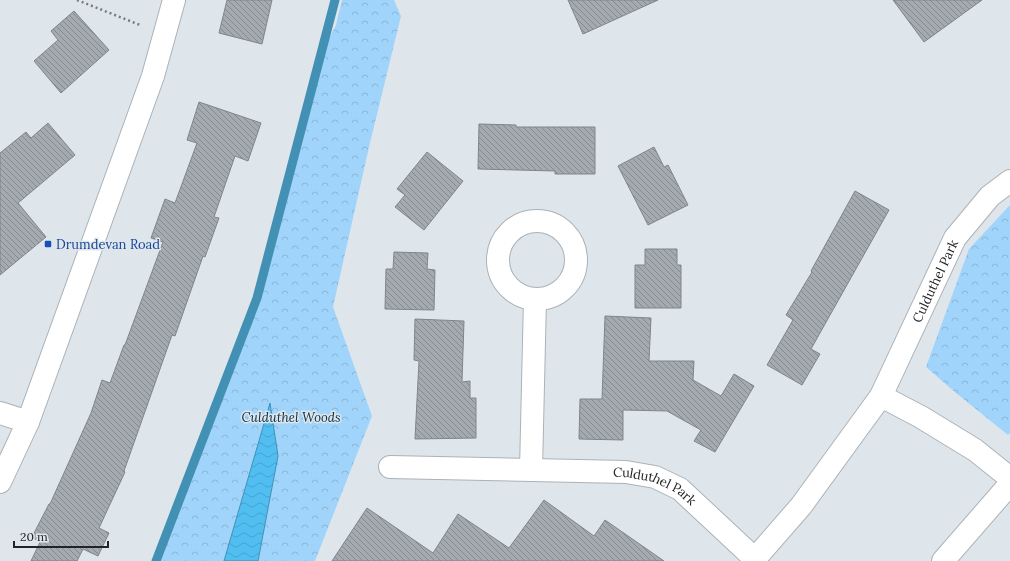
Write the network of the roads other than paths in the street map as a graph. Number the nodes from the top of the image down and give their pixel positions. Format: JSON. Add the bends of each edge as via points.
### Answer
{"nodes":[{"id":1,"x":174,"y":0,"type":"edge"},
{"id":2,"x":1010,"y":181,"type":"edge"},
{"id":3,"x":535,"y":299,"type":"dead end"},
{"id":4,"x":881,"y":396,"type":"junction"},
{"id":5,"x":0,"y":413,"type":"edge"},
{"id":6,"x":28,"y":422,"type":"junction"},
{"id":7,"x":390,"y":467,"type":"dead end"},
{"id":8,"x":531,"y":470,"type":"junction"},
{"id":9,"x":1010,"y":478,"type":"edge"},
{"id":10,"x":0,"y":482,"type":"edge"},
{"id":11,"x":1010,"y":484,"type":"edge"},
{"id":12,"x":754,"y":560,"type":"edge"},
{"id":13,"x":943,"y":561,"type":"edge"}],
"edges":[{"from":1,"to":6,"type":"street","via":[[153,76]]},
{"from":2,"to":4,"type":"street","name":"Culduthel Park","via":[[990,196],[955,238]]},
{"from":3,"to":8,"type":"street"},
{"from":4,"to":9,"type":"street","via":[[975,450]]},
{"from":4,"to":12,"type":"street","name":"Culduthel Park","via":[[801,506]]},
{"from":5,"to":6,"type":"street"},
{"from":6,"to":10,"type":"street"},
{"from":7,"to":8,"type":"street","name":"Culduthel Park"},
{"from":8,"to":12,"type":"street","name":"Culduthel Park","via":[[626,472],[655,477],[680,489]]},
{"from":11,"to":13,"type":"street"}]}
